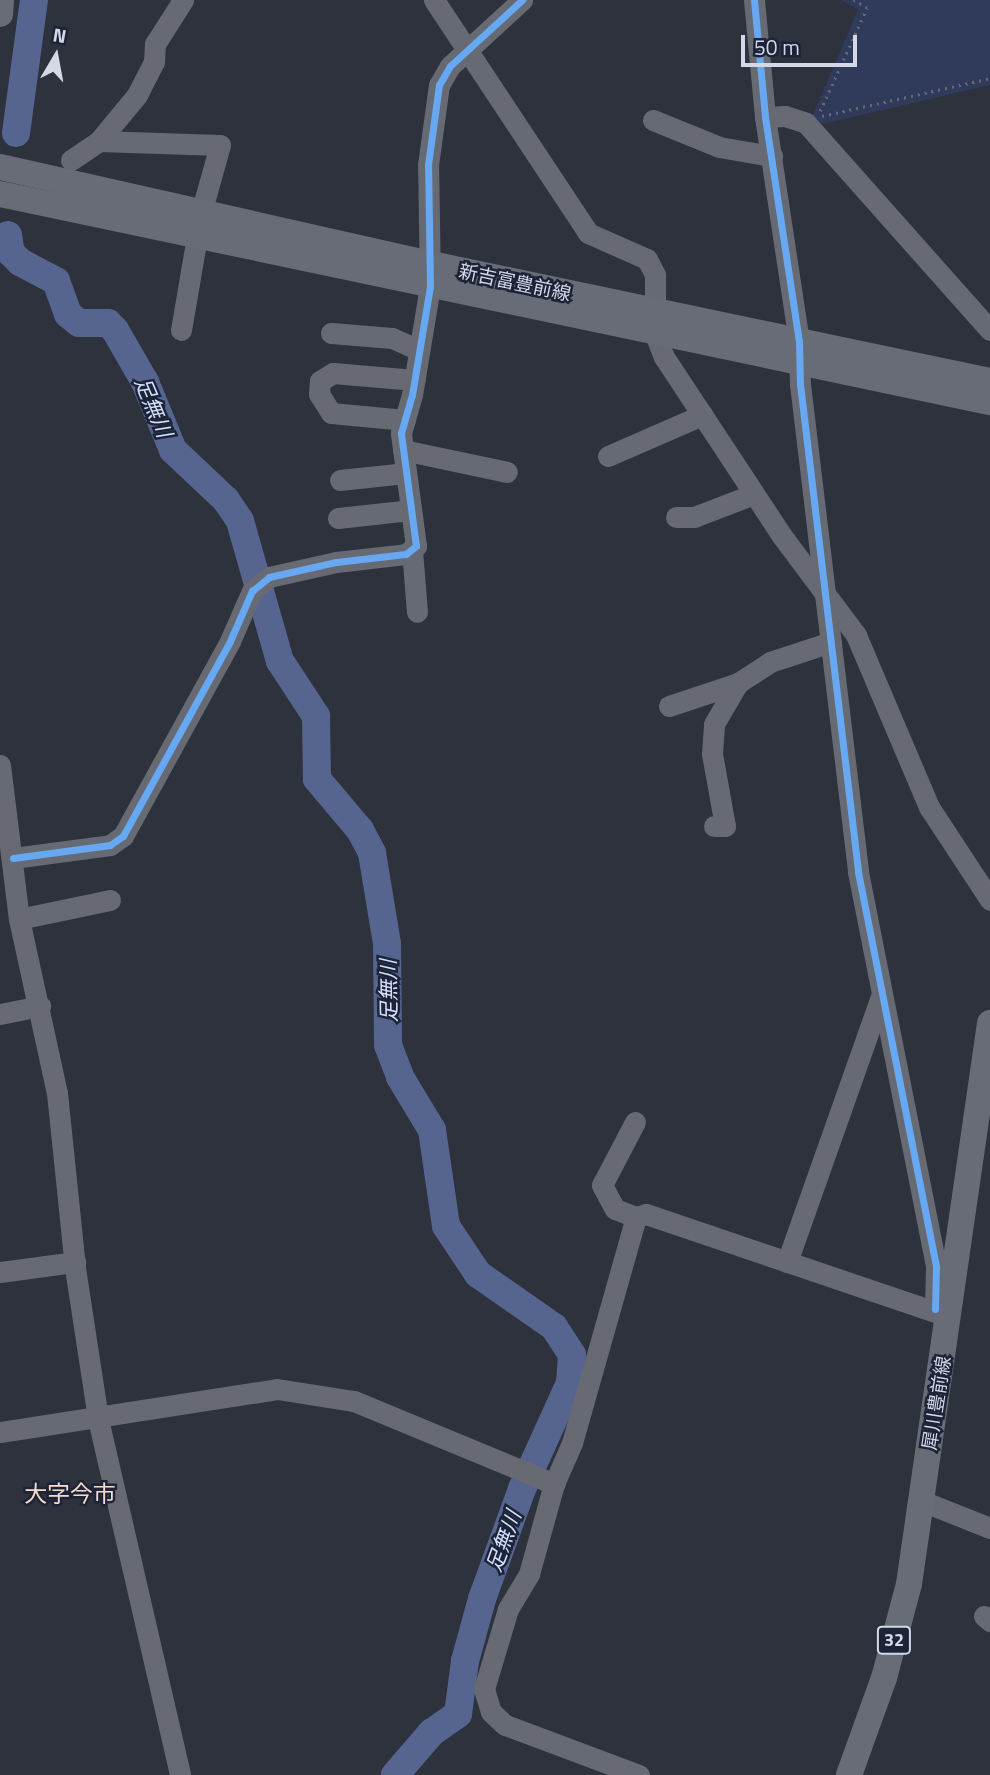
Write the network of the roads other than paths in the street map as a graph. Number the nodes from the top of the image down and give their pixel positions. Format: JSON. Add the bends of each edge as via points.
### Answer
{"nodes":[{"id":1,"x":1,"y":0,"type":"edge"},
{"id":2,"x":183,"y":0,"type":"edge"},
{"id":3,"x":434,"y":0,"type":"edge"},
{"id":4,"x":522,"y":0,"type":"edge"},
{"id":5,"x":754,"y":0,"type":"edge"},
{"id":6,"x":0,"y":13,"type":"edge"},
{"id":7,"x":467,"y":52,"type":"junction"},
{"id":8,"x":765,"y":117,"type":"junction"},
{"id":9,"x":653,"y":120,"type":"dead end"},
{"id":10,"x":99,"y":141,"type":"junction"},
{"id":11,"x":772,"y":156,"type":"junction"},
{"id":12,"x":71,"y":160,"type":"dead end"},
{"id":13,"x":0,"y":167,"type":"edge"},
{"id":14,"x":0,"y":194,"type":"edge"},
{"id":15,"x":199,"y":224,"type":"junction"},
{"id":16,"x":431,"y":275,"type":"junction"},
{"id":17,"x":655,"y":323,"type":"junction"},
{"id":18,"x":181,"y":330,"type":"dead end"},
{"id":19,"x":990,"y":330,"type":"edge"},
{"id":20,"x":331,"y":333,"type":"dead end"},
{"id":21,"x":419,"y":350,"type":"junction"},
{"id":22,"x":799,"y":353,"type":"junction"},
{"id":23,"x":415,"y":380,"type":"junction"},
{"id":24,"x":990,"y":381,"type":"edge"},
{"id":25,"x":990,"y":402,"type":"edge"},
{"id":26,"x":702,"y":415,"type":"junction"},
{"id":27,"x":405,"y":420,"type":"junction"},
{"id":28,"x":402,"y":450,"type":"junction"},
{"id":29,"x":608,"y":456,"type":"dead end"},
{"id":30,"x":507,"y":472,"type":"dead end"},
{"id":31,"x":405,"y":473,"type":"junction"},
{"id":32,"x":340,"y":480,"type":"dead end"},
{"id":33,"x":754,"y":494,"type":"junction"},
{"id":34,"x":410,"y":510,"type":"junction"},
{"id":35,"x":676,"y":517,"type":"dead end"},
{"id":36,"x":338,"y":518,"type":"dead end"},
{"id":37,"x":412,"y":550,"type":"junction"},
{"id":38,"x":826,"y":596,"type":"junction"},
{"id":39,"x":417,"y":612,"type":"dead end"},
{"id":40,"x":831,"y":642,"type":"junction"},
{"id":41,"x":737,"y":683,"type":"junction"},
{"id":42,"x":668,"y":706,"type":"dead end"},
{"id":43,"x":0,"y":765,"type":"edge"},
{"id":44,"x":714,"y":826,"type":"dead end"},
{"id":45,"x":13,"y":858,"type":"junction"},
{"id":46,"x":110,"y":900,"type":"dead end"},
{"id":47,"x":990,"y":900,"type":"edge"},
{"id":48,"x":19,"y":919,"type":"junction"},
{"id":49,"x":882,"y":995,"type":"junction"},
{"id":50,"x":40,"y":1006,"type":"junction"},
{"id":51,"x":0,"y":1014,"type":"edge"},
{"id":52,"x":990,"y":1023,"type":"edge"},
{"id":53,"x":635,"y":1122,"type":"dead end"},
{"id":54,"x":636,"y":1217,"type":"junction"},
{"id":55,"x":75,"y":1262,"type":"junction"},
{"id":56,"x":787,"y":1262,"type":"junction"},
{"id":57,"x":0,"y":1272,"type":"edge"},
{"id":58,"x":942,"y":1313,"type":"junction"},
{"id":59,"x":98,"y":1419,"type":"junction"},
{"id":60,"x":0,"y":1432,"type":"edge"},
{"id":61,"x":554,"y":1484,"type":"junction"},
{"id":62,"x":922,"y":1501,"type":"junction"},
{"id":63,"x":990,"y":1528,"type":"edge"},
{"id":64,"x":180,"y":1775,"type":"edge"},
{"id":65,"x":639,"y":1775,"type":"edge"},
{"id":66,"x":849,"y":1775,"type":"edge"}],
"edges":[{"from":1,"to":6,"type":"main road"},
{"from":2,"to":10,"type":"street","via":[[155,44],[154,62],[137,95]]},
{"from":3,"to":7,"type":"street"},
{"from":4,"to":7,"type":"street"},
{"from":5,"to":8,"type":"street"},
{"from":7,"to":16,"type":"street","via":[[450,66],[439,85],[428,165]]},
{"from":7,"to":17,"type":"street","via":[[588,233],[647,259],[655,275]]},
{"from":8,"to":11,"type":"street"},
{"from":8,"to":19,"type":"street","via":[[785,116],[806,123]]},
{"from":9,"to":11,"type":"street","via":[[719,147]]},
{"from":10,"to":12,"type":"street"},
{"from":10,"to":15,"type":"street","via":[[220,145]]},
{"from":11,"to":22,"type":"street"},
{"from":13,"to":15,"type":"main road","name":"新吉富豊前線"},
{"from":14,"to":15,"type":"main road","name":"新吉富豊前線"},
{"from":15,"to":16,"type":"main road","name":"新吉富豊前線"},
{"from":15,"to":18,"type":"street"},
{"from":16,"to":17,"type":"main road","name":"新吉富豊前線"},
{"from":16,"to":21,"type":"street"},
{"from":17,"to":22,"type":"main road","name":"新吉富豊前線"},
{"from":17,"to":26,"type":"street","via":[[664,357]]},
{"from":20,"to":21,"type":"street","via":[[391,338]]},
{"from":21,"to":23,"type":"street"},
{"from":22,"to":24,"type":"main road","name":"新吉富豊前線"},
{"from":22,"to":25,"type":"main road","name":"新吉富豊前線"},
{"from":22,"to":38,"type":"street"},
{"from":23,"to":27,"type":"street"},
{"from":23,"to":27,"type":"street","via":[[333,373],[320,381],[318,394],[331,413]]},
{"from":26,"to":29,"type":"street"},
{"from":26,"to":33,"type":"street"},
{"from":27,"to":28,"type":"street"},
{"from":28,"to":30,"type":"street"},
{"from":28,"to":31,"type":"street"},
{"from":31,"to":32,"type":"street"},
{"from":31,"to":34,"type":"street"},
{"from":33,"to":35,"type":"street","via":[[694,517]]},
{"from":33,"to":38,"type":"street"},
{"from":34,"to":36,"type":"street"},
{"from":34,"to":37,"type":"street","via":[[416,546]]},
{"from":37,"to":39,"type":"street"},
{"from":37,"to":45,"type":"street","via":[[270,577],[252,591],[230,641],[123,836],[110,845]]},
{"from":38,"to":40,"type":"street"},
{"from":38,"to":47,"type":"street","via":[[856,635],[929,807]]},
{"from":40,"to":41,"type":"street","via":[[769,662]]},
{"from":40,"to":49,"type":"street","via":[[858,872]]},
{"from":41,"to":42,"type":"street"},
{"from":41,"to":44,"type":"street","via":[[714,724],[712,754],[725,826]]},
{"from":43,"to":45,"type":"street"},
{"from":45,"to":48,"type":"street"},
{"from":46,"to":48,"type":"street"},
{"from":48,"to":50,"type":"street"},
{"from":49,"to":56,"type":"street"},
{"from":49,"to":58,"type":"street"},
{"from":50,"to":51,"type":"street"},
{"from":50,"to":55,"type":"street","via":[[57,1093]]},
{"from":52,"to":58,"type":"main road","name":"犀川豊前線","number":"32"},
{"from":53,"to":54,"type":"street","via":[[603,1185],[615,1209]]},
{"from":54,"to":56,"type":"street","via":[[646,1214]]},
{"from":54,"to":61,"type":"street","via":[[572,1443]]},
{"from":55,"to":57,"type":"street"},
{"from":55,"to":59,"type":"street"},
{"from":56,"to":58,"type":"street"},
{"from":58,"to":62,"type":"main road","name":"犀川豊前線","number":"32"},
{"from":59,"to":60,"type":"street"},
{"from":59,"to":61,"type":"street","via":[[277,1389],[319,1393],[354,1401]]},
{"from":59,"to":64,"type":"street"},
{"from":61,"to":65,"type":"street","via":[[529,1574],[499,1636],[485,1696],[491,1712],[505,1725]]},
{"from":62,"to":63,"type":"street"},
{"from":62,"to":66,"type":"main road","name":"犀川豊前線","number":"32","via":[[909,1584]]}]}
